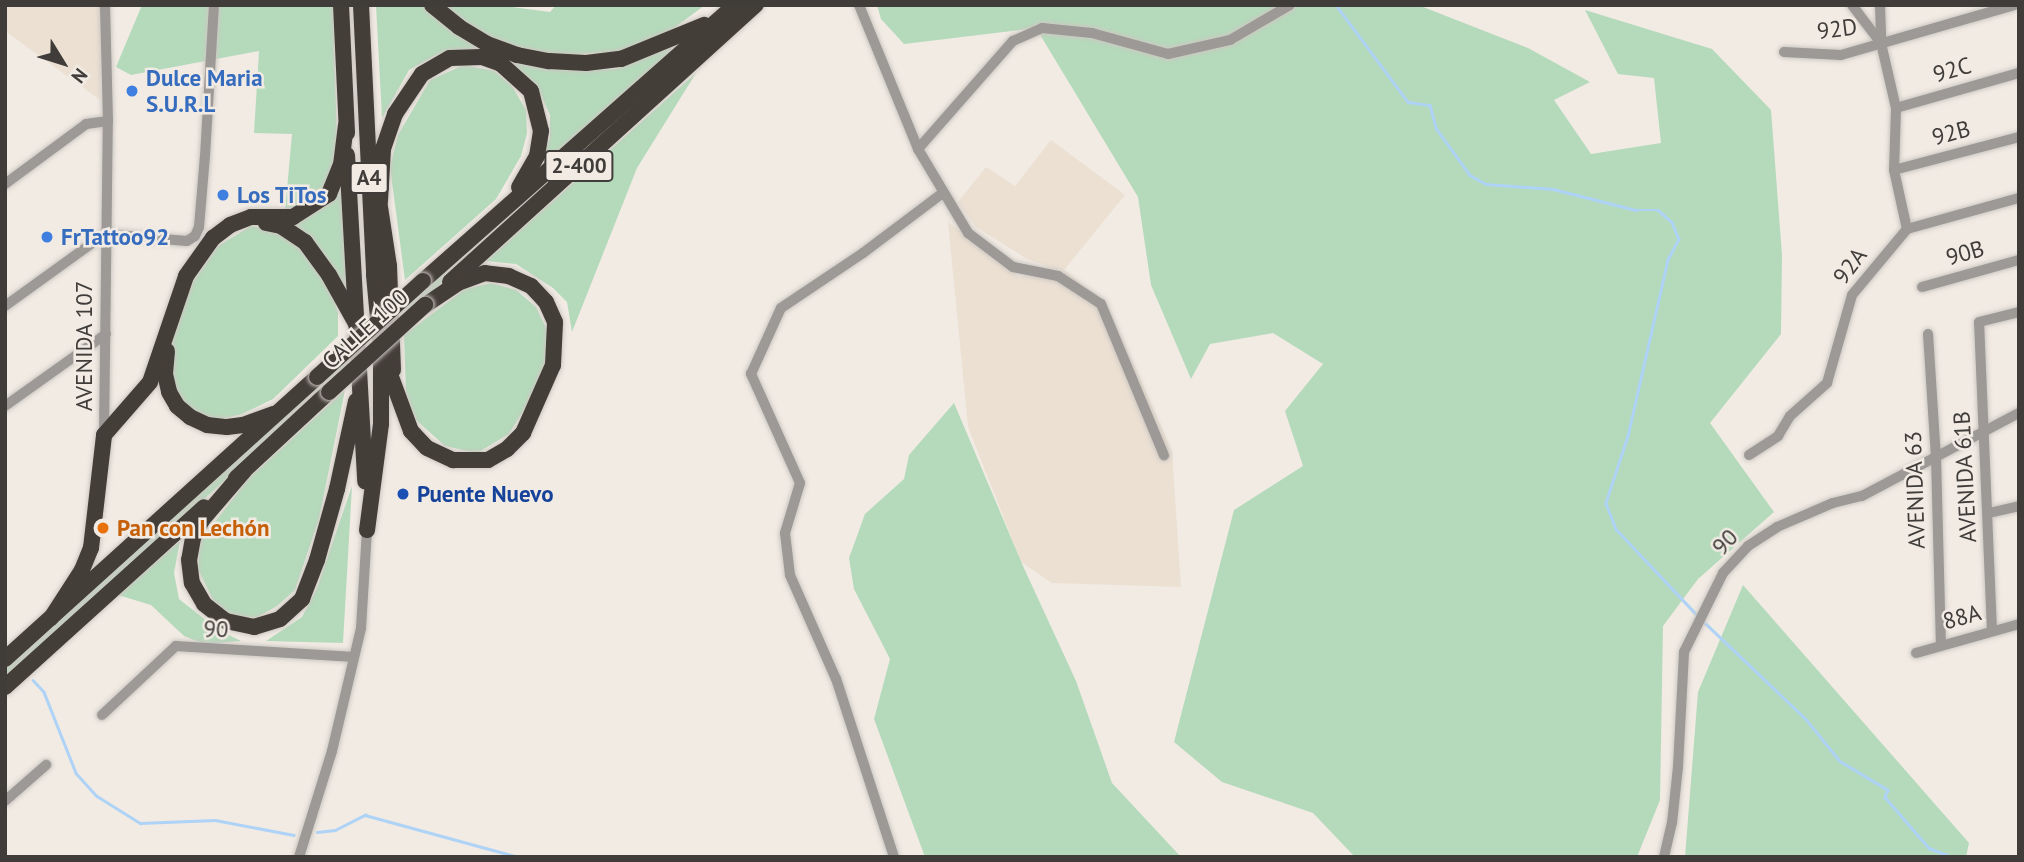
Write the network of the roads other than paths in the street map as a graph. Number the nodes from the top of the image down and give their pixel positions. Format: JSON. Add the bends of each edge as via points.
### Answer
{"nodes":[{"id":1,"x":105,"y":5,"type":"edge"},
{"id":2,"x":214,"y":5,"type":"edge"},
{"id":3,"x":341,"y":5,"type":"edge"},
{"id":4,"x":361,"y":5,"type":"edge"},
{"id":5,"x":432,"y":5,"type":"edge"},
{"id":6,"x":756,"y":5,"type":"edge"},
{"id":7,"x":859,"y":5,"type":"edge"},
{"id":8,"x":1290,"y":5,"type":"edge"},
{"id":9,"x":1852,"y":5,"type":"edge"},
{"id":10,"x":1881,"y":5,"type":"edge"},
{"id":11,"x":2014,"y":5,"type":"edge"},
{"id":12,"x":728,"y":11,"type":"edge"},
{"id":13,"x":1881,"y":43,"type":"junction"},
{"id":14,"x":1784,"y":52,"type":"dead end"},
{"id":15,"x":2019,"y":73,"type":"edge"},
{"id":16,"x":1896,"y":108,"type":"junction"},
{"id":17,"x":108,"y":121,"type":"junction"},
{"id":18,"x":346,"y":125,"type":"junction"},
{"id":19,"x":366,"y":133,"type":"junction"},
{"id":20,"x":2019,"y":137,"type":"edge"},
{"id":21,"x":918,"y":149,"type":"junction"},
{"id":22,"x":1894,"y":170,"type":"junction"},
{"id":23,"x":5,"y":184,"type":"edge"},
{"id":24,"x":944,"y":192,"type":"junction"},
{"id":25,"x":2019,"y":198,"type":"edge"},
{"id":26,"x":380,"y":201,"type":"junction"},
{"id":27,"x":501,"y":210,"type":"junction"},
{"id":28,"x":1907,"y":229,"type":"junction"},
{"id":29,"x":105,"y":234,"type":"junction"},
{"id":30,"x":2019,"y":260,"type":"edge"},
{"id":31,"x":1922,"y":287,"type":"dead end"},
{"id":32,"x":425,"y":305,"type":"junction"},
{"id":33,"x":5,"y":306,"type":"edge"},
{"id":34,"x":2019,"y":312,"type":"edge"},
{"id":35,"x":359,"y":330,"type":"junction"},
{"id":36,"x":106,"y":334,"type":"junction"},
{"id":37,"x":1928,"y":334,"type":"dead end"},
{"id":38,"x":381,"y":350,"type":"junction"},
{"id":39,"x":361,"y":369,"type":"junction"},
{"id":40,"x":393,"y":377,"type":"junction"},
{"id":41,"x":5,"y":405,"type":"edge"},
{"id":42,"x":2019,"y":413,"type":"edge"},
{"id":43,"x":274,"y":414,"type":"junction"},
{"id":44,"x":381,"y":424,"type":"junction"},
{"id":45,"x":1984,"y":431,"type":"junction"},
{"id":46,"x":104,"y":435,"type":"junction"},
{"id":47,"x":1164,"y":455,"type":"dead end"},
{"id":48,"x":1749,"y":455,"type":"dead end"},
{"id":49,"x":1936,"y":457,"type":"junction"},
{"id":50,"x":244,"y":471,"type":"junction"},
{"id":51,"x":2019,"y":506,"type":"edge"},
{"id":52,"x":1989,"y":513,"type":"junction"},
{"id":53,"x":367,"y":530,"type":"junction"},
{"id":54,"x":51,"y":618,"type":"junction"},
{"id":55,"x":2019,"y":624,"type":"edge"},
{"id":56,"x":1992,"y":631,"type":"junction"},
{"id":57,"x":1941,"y":644,"type":"junction"},
{"id":58,"x":1916,"y":653,"type":"dead end"},
{"id":59,"x":354,"y":657,"type":"junction"},
{"id":60,"x":5,"y":659,"type":"edge"},
{"id":61,"x":5,"y":687,"type":"edge"},
{"id":62,"x":102,"y":715,"type":"dead end"},
{"id":63,"x":47,"y":765,"type":"dead end"},
{"id":64,"x":5,"y":801,"type":"edge"},
{"id":65,"x":299,"y":857,"type":"edge"},
{"id":66,"x":894,"y":857,"type":"edge"},
{"id":67,"x":1664,"y":857,"type":"edge"}],
"edges":[{"from":1,"to":17,"type":"street","name":"AVENIDA 107"},
{"from":2,"to":29,"type":"street","via":[[195,236],[187,241]]},
{"from":3,"to":18,"type":"highway","number":"A4"},
{"from":4,"to":19,"type":"highway","number":"A4"},
{"from":5,"to":12,"type":"highway","via":[[487,44],[517,55],[586,63],[621,59]]},
{"from":6,"to":32,"type":"highway","name":"CALLE 100","number":"2-400"},
{"from":7,"to":21,"type":"street"},
{"from":8,"to":21,"type":"street","via":[[1230,40],[1168,54],[1092,33],[1042,28],[1013,41]]},
{"from":9,"to":13,"type":"street"},
{"from":10,"to":13,"type":"street"},
{"from":11,"to":13,"type":"street","name":"92D"},
{"from":12,"to":27,"type":"highway","name":"CALLE 100","number":"2-400"},
{"from":13,"to":14,"type":"street","name":"92D","via":[[1840,54]]},
{"from":13,"to":16,"type":"street"},
{"from":15,"to":16,"type":"street","name":"92C"},
{"from":16,"to":22,"type":"street"},
{"from":17,"to":23,"type":"street","via":[[86,124]]},
{"from":17,"to":29,"type":"street","name":"AVENIDA 107"},
{"from":18,"to":35,"type":"highway","number":"A4"},
{"from":18,"to":46,"type":"highway","via":[[341,165],[329,194],[320,202],[293,217],[251,217],[230,225],[198,256],[186,276],[150,382]]},
{"from":19,"to":26,"type":"highway","number":"A4"},
{"from":19,"to":38,"type":"highway","number":"A4"},
{"from":20,"to":22,"type":"street","name":"92B"},
{"from":21,"to":24,"type":"street"},
{"from":22,"to":28,"type":"street"},
{"from":24,"to":47,"type":"street","via":[[968,233],[1013,267],[1058,276],[1101,304]]},
{"from":24,"to":66,"type":"street","via":[[781,308],[751,374],[800,483],[785,533],[790,575],[836,679]]},
{"from":25,"to":28,"type":"street"},
{"from":26,"to":27,"type":"highway","via":[[383,149],[407,93],[422,74],[450,58],[482,57],[516,75],[531,91],[541,131],[537,156]]},
{"from":26,"to":40,"type":"highway","number":"A4"},
{"from":27,"to":43,"type":"highway","name":"CALLE 100","number":"2-400","bridge":true},
{"from":28,"to":48,"type":"street","name":"92A","via":[[1852,295],[1827,383],[1790,416],[1778,436]]},
{"from":29,"to":33,"type":"street"},
{"from":29,"to":36,"type":"street","name":"AVENIDA 107"},
{"from":30,"to":31,"type":"street","name":"90B"},
{"from":32,"to":40,"type":"highway","via":[[458,283],[485,273],[509,276],[531,286],[546,302],[555,322],[553,365],[540,400],[523,433],[507,449],[488,460],[453,460],[428,448],[411,431]]},
{"from":32,"to":50,"type":"highway","name":"CALLE 100","number":"2-400","bridge":true},
{"from":34,"to":45,"type":"street","name":"AVENIDA 61B","via":[[1979,322]]},
{"from":35,"to":39,"type":"highway","number":"A4"},
{"from":35,"to":43,"type":"highway","via":[[305,242],[281,226],[241,226],[219,240],[189,281],[167,341],[169,392],[177,406],[207,425],[243,425]]},
{"from":36,"to":41,"type":"street"},
{"from":36,"to":46,"type":"street","name":"AVENIDA 107"},
{"from":37,"to":49,"type":"street","name":"AVENIDA 63"},
{"from":38,"to":40,"type":"highway"},
{"from":38,"to":44,"type":"highway","number":"A4"},
{"from":39,"to":50,"type":"highway","via":[[337,489],[302,599],[280,619],[254,627],[226,621],[204,604],[192,583],[189,560],[202,520]]},
{"from":39,"to":53,"type":"highway","number":"A4"},
{"from":40,"to":44,"type":"highway","number":"A4"},
{"from":42,"to":45,"type":"street","name":"90"},
{"from":43,"to":54,"type":"highway","name":"CALLE 100","number":"2-400"},
{"from":44,"to":53,"type":"highway","number":"A4"},
{"from":45,"to":49,"type":"street","name":"90"},
{"from":45,"to":52,"type":"street","name":"AVENIDA 61B"},
{"from":46,"to":54,"type":"highway","via":[[91,548],[78,578]]},
{"from":49,"to":57,"type":"street","name":"AVENIDA 63"},
{"from":49,"to":67,"type":"street","name":"90","via":[[1861,496],[1777,527],[1748,546],[1723,573],[1684,652],[1677,778]]},
{"from":50,"to":61,"type":"highway","name":"CALLE 100","number":"2-400"},
{"from":51,"to":52,"type":"street"},
{"from":52,"to":56,"type":"street","name":"AVENIDA 61B"},
{"from":53,"to":59,"type":"street","via":[[361,628]]},
{"from":54,"to":60,"type":"highway","name":"CALLE 100","number":"2-400"},
{"from":55,"to":56,"type":"street","name":"88A"},
{"from":56,"to":57,"type":"street","name":"88A"},
{"from":57,"to":58,"type":"street","name":"88A"},
{"from":59,"to":62,"type":"street","name":"90","via":[[176,646]]},
{"from":59,"to":65,"type":"street","via":[[332,751]]},
{"from":63,"to":64,"type":"street"}]}
